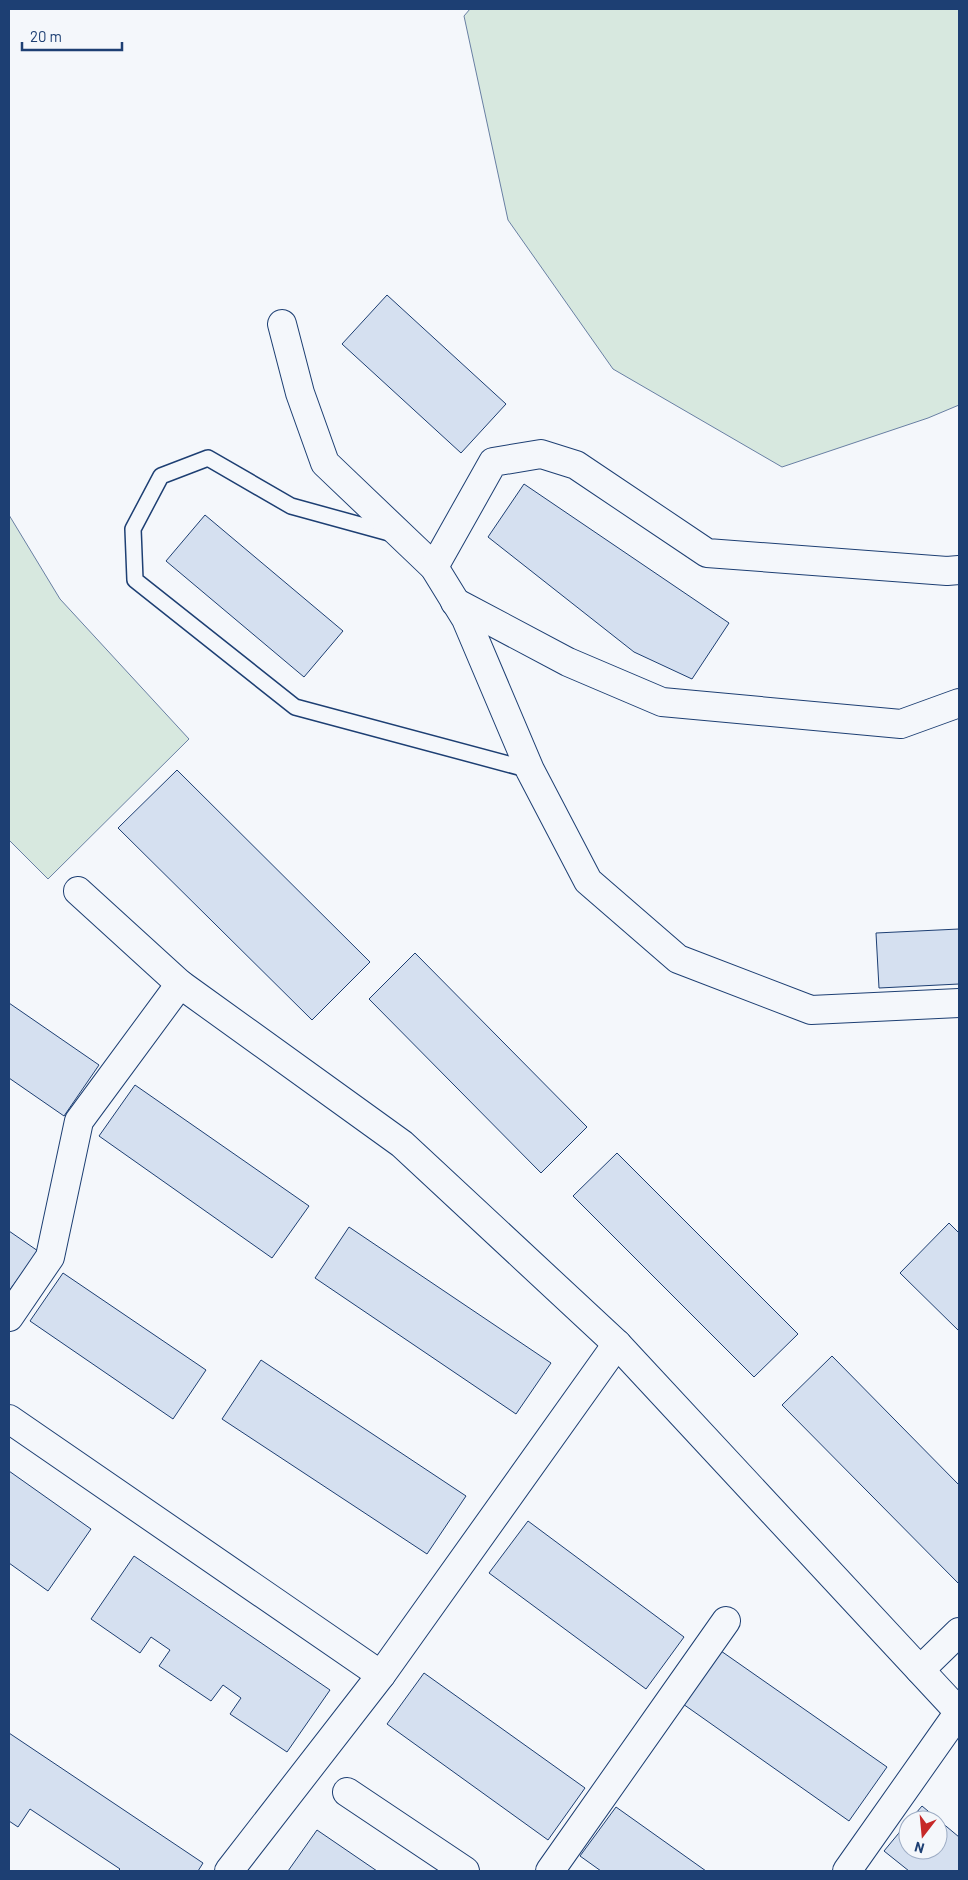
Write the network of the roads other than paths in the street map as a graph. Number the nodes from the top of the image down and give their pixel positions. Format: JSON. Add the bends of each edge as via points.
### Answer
{"nodes":[{"id":1,"x":282,"y":324,"type":"dead end"},
{"id":2,"x":402,"y":536,"type":"junction"},
{"id":3,"x":434,"y":567,"type":"junction"},
{"id":4,"x":959,"y":570,"type":"edge"},
{"id":5,"x":455,"y":602,"type":"junction"},
{"id":6,"x":959,"y":704,"type":"edge"},
{"id":7,"x":530,"y":770,"type":"junction"},
{"id":8,"x":78,"y":891,"type":"dead end"},
{"id":9,"x":180,"y":984,"type":"junction"},
{"id":10,"x":959,"y":1003,"type":"edge"},
{"id":11,"x":9,"y":1317,"type":"edge"},
{"id":12,"x":616,"y":1344,"type":"junction"},
{"id":13,"x":9,"y":1420,"type":"edge"},
{"id":14,"x":726,"y":1621,"type":"dead end"},
{"id":15,"x":959,"y":1632,"type":"edge"},
{"id":16,"x":920,"y":1670,"type":"junction"},
{"id":17,"x":381,"y":1675,"type":"junction"},
{"id":18,"x":959,"y":1712,"type":"edge"},
{"id":19,"x":347,"y":1792,"type":"dead end"},
{"id":20,"x":229,"y":1871,"type":"edge"},
{"id":21,"x":465,"y":1871,"type":"edge"},
{"id":22,"x":550,"y":1871,"type":"edge"},
{"id":23,"x":847,"y":1871,"type":"edge"}],
"edges":[{"from":1,"to":2,"type":"street","via":[[300,393],[324,463]]},
{"from":2,"to":3,"type":"street"},
{"from":2,"to":7,"type":"lane","via":[[292,506],[208,458],[161,476],[133,529],[135,580],[296,707]]},
{"from":3,"to":4,"type":"street","via":[[493,462],[540,454],[576,465],[706,553]]},
{"from":3,"to":5,"type":"street"},
{"from":5,"to":6,"type":"street","via":[[568,662],[662,702],[901,724]]},
{"from":5,"to":7,"type":"street","via":[[466,619]]},
{"from":7,"to":10,"type":"street","via":[[588,881],[678,959],[811,1010]]},
{"from":8,"to":9,"type":"street"},
{"from":9,"to":11,"type":"street","via":[[80,1121],[50,1257]]},
{"from":9,"to":12,"type":"street","via":[[402,1144]]},
{"from":12,"to":16,"type":"street"},
{"from":12,"to":17,"type":"street"},
{"from":13,"to":17,"type":"street"},
{"from":14,"to":22,"type":"street"},
{"from":15,"to":16,"type":"street"},
{"from":16,"to":18,"type":"street"},
{"from":17,"to":20,"type":"street"},
{"from":18,"to":23,"type":"street"},
{"from":19,"to":21,"type":"street"}]}
